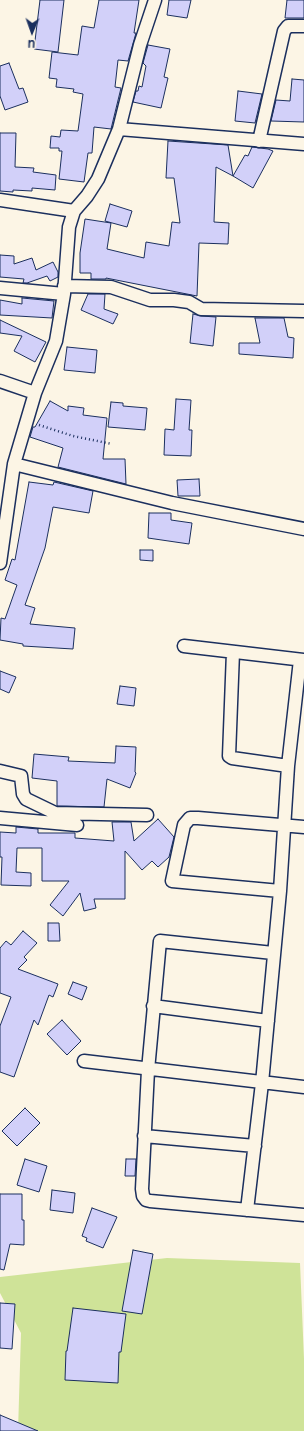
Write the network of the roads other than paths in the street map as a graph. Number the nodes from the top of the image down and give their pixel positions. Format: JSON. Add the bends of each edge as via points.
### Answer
{"nodes":[{"id":1,"x":155,"y":0,"type":"edge"},
{"id":2,"x":304,"y":26,"type":"edge"},
{"id":3,"x":119,"y":129,"type":"junction"},
{"id":4,"x":259,"y":141,"type":"junction"},
{"id":5,"x":304,"y":144,"type":"edge"},
{"id":6,"x":0,"y":200,"type":"edge"},
{"id":7,"x":74,"y":211,"type":"junction"},
{"id":8,"x":0,"y":288,"type":"edge"},
{"id":9,"x":64,"y":290,"type":"junction"},
{"id":10,"x":304,"y":310,"type":"edge"},
{"id":11,"x":0,"y":381,"type":"edge"},
{"id":12,"x":35,"y":393,"type":"junction"},
{"id":13,"x":14,"y":464,"type":"junction"},
{"id":14,"x":4,"y":498,"type":"edge"},
{"id":15,"x":304,"y":529,"type":"edge"},
{"id":16,"x":0,"y":563,"type":"edge"},
{"id":17,"x":184,"y":646,"type":"dead end"},
{"id":18,"x":232,"y":652,"type":"junction"},
{"id":19,"x":302,"y":660,"type":"edge"},
{"id":20,"x":288,"y":766,"type":"junction"},
{"id":21,"x":0,"y":771,"type":"edge"},
{"id":22,"x":147,"y":815,"type":"dead end"},
{"id":23,"x":0,"y":818,"type":"edge"},
{"id":24,"x":77,"y":825,"type":"dead end"},
{"id":25,"x":285,"y":825,"type":"junction"},
{"id":26,"x":304,"y":827,"type":"edge"},
{"id":27,"x":280,"y":891,"type":"junction"},
{"id":28,"x":273,"y":953,"type":"junction"},
{"id":29,"x":153,"y":1006,"type":"junction"},
{"id":30,"x":268,"y":1021,"type":"junction"},
{"id":31,"x":84,"y":1061,"type":"dead end"},
{"id":32,"x":148,"y":1070,"type":"junction"},
{"id":33,"x":262,"y":1083,"type":"junction"},
{"id":34,"x":304,"y":1087,"type":"edge"},
{"id":35,"x":144,"y":1136,"type":"junction"},
{"id":36,"x":256,"y":1146,"type":"junction"},
{"id":37,"x":248,"y":1210,"type":"junction"},
{"id":38,"x":304,"y":1215,"type":"edge"}],
"edges":[{"from":1,"to":3,"type":"street","via":[[140,46]]},
{"from":2,"to":4,"type":"street","via":[[288,26],[284,31]]},
{"from":3,"to":4,"type":"street"},
{"from":3,"to":7,"type":"street","via":[[98,179]]},
{"from":4,"to":5,"type":"street"},
{"from":6,"to":7,"type":"street"},
{"from":7,"to":9,"type":"street","via":[[69,227]]},
{"from":8,"to":9,"type":"street"},
{"from":9,"to":10,"type":"street","via":[[111,287],[150,300],[189,302],[201,309]]},
{"from":9,"to":12,"type":"street","via":[[56,341]]},
{"from":11,"to":12,"type":"street"},
{"from":12,"to":13,"type":"street"},
{"from":13,"to":14,"type":"street"},
{"from":13,"to":15,"type":"street","via":[[172,503]]},
{"from":14,"to":16,"type":"street"},
{"from":17,"to":18,"type":"street"},
{"from":18,"to":19,"type":"street"},
{"from":18,"to":20,"type":"street","via":[[229,756]]},
{"from":19,"to":20,"type":"street"},
{"from":20,"to":25,"type":"street"},
{"from":21,"to":22,"type":"street","via":[[21,776],[26,799],[55,813]]},
{"from":23,"to":24,"type":"street"},
{"from":25,"to":26,"type":"street"},
{"from":25,"to":27,"type":"street"},
{"from":25,"to":27,"type":"street","via":[[190,818],[184,825],[172,881]]},
{"from":27,"to":28,"type":"street"},
{"from":28,"to":29,"type":"street","via":[[160,942]]},
{"from":28,"to":30,"type":"street"},
{"from":29,"to":30,"type":"street"},
{"from":29,"to":32,"type":"street"},
{"from":30,"to":33,"type":"street"},
{"from":31,"to":32,"type":"street"},
{"from":32,"to":33,"type":"street"},
{"from":32,"to":35,"type":"street"},
{"from":33,"to":34,"type":"street"},
{"from":33,"to":36,"type":"street"},
{"from":35,"to":36,"type":"street"},
{"from":35,"to":37,"type":"street","via":[[142,1189],[146,1200]]},
{"from":36,"to":37,"type":"street"},
{"from":37,"to":38,"type":"street"}]}
